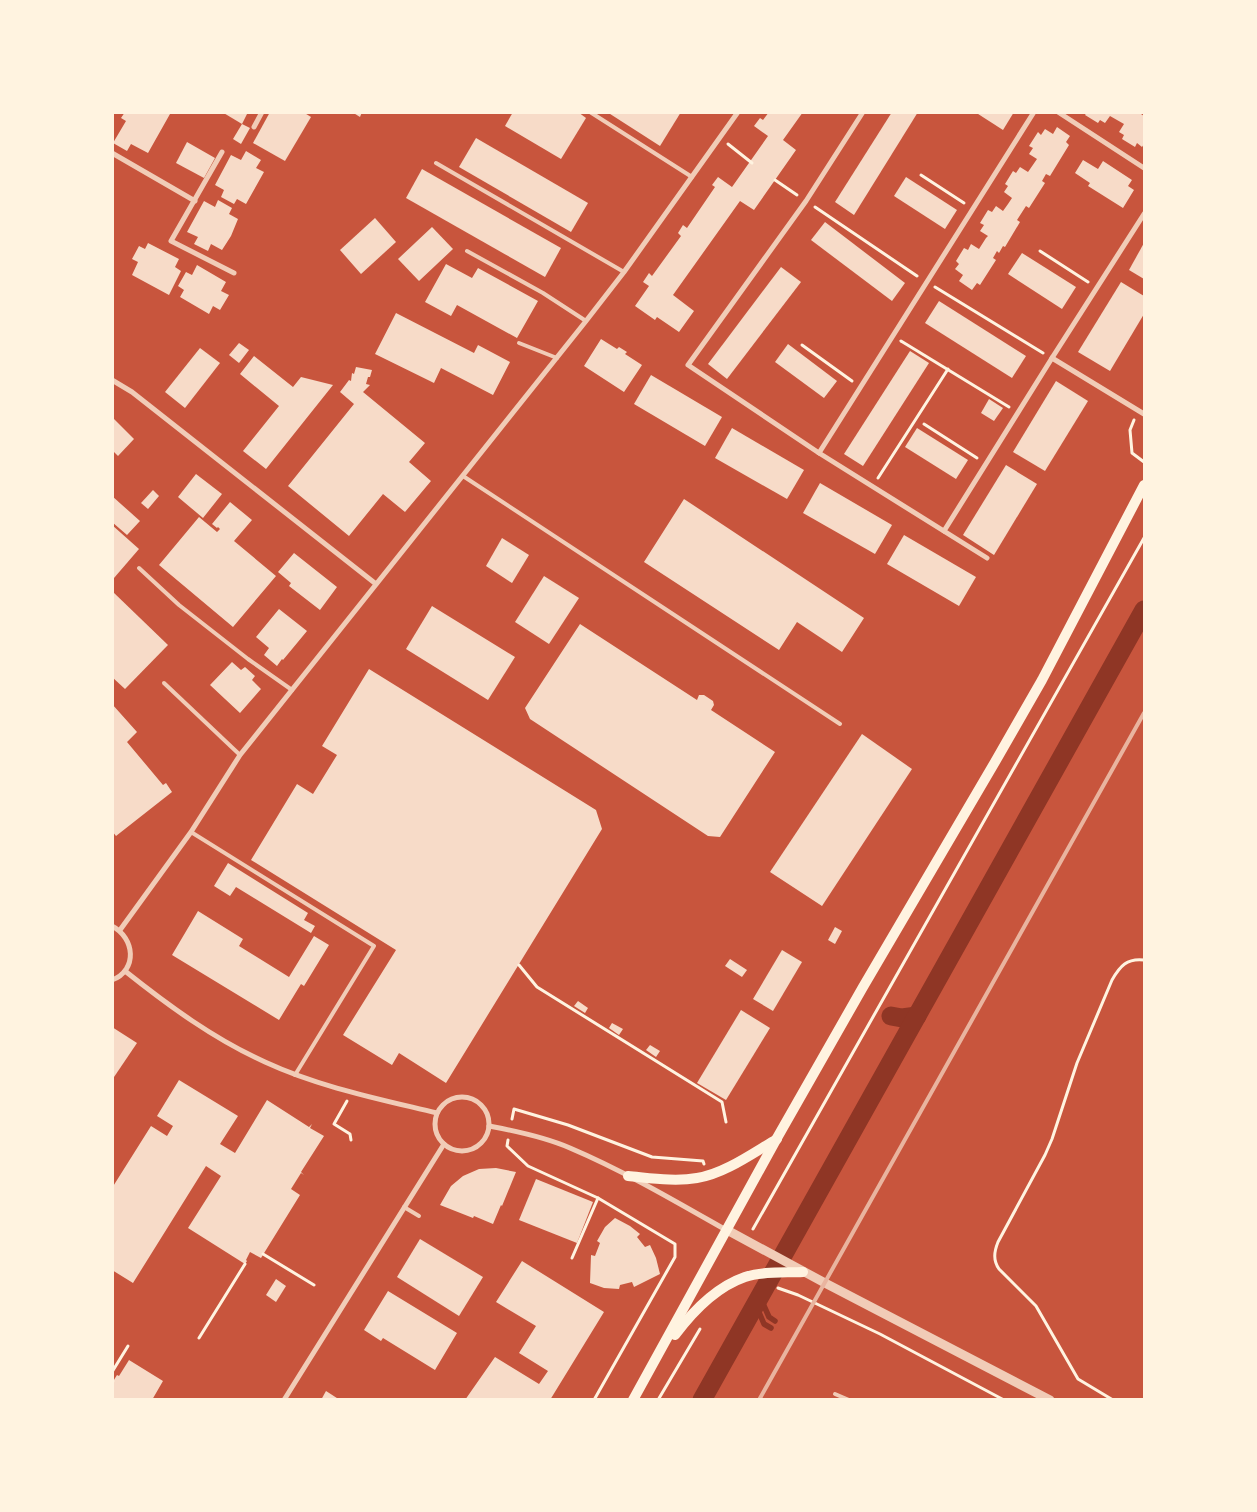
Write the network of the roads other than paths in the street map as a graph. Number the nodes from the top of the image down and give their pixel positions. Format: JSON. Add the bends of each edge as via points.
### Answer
{"nodes":[{"id":1,"x":262,"y":112,"type":"edge"},
{"id":2,"x":590,"y":112,"type":"edge"},
{"id":3,"x":738,"y":112,"type":"edge"},
{"id":4,"x":863,"y":112,"type":"edge"},
{"id":5,"x":1034,"y":112,"type":"edge"},
{"id":6,"x":1058,"y":112,"type":"edge"},
{"id":7,"x":254,"y":127,"type":"dead end"},
{"id":8,"x":222,"y":152,"type":"dead end"},
{"id":9,"x":112,"y":153,"type":"edge"},
{"id":10,"x":436,"y":164,"type":"dead end"},
{"id":11,"x":1144,"y":168,"type":"edge"},
{"id":12,"x":692,"y":177,"type":"junction"},
{"id":13,"x":195,"y":201,"type":"junction"},
{"id":14,"x":1144,"y":214,"type":"edge"},
{"id":15,"x":467,"y":251,"type":"dead end"},
{"id":16,"x":624,"y":272,"type":"junction"},
{"id":17,"x":234,"y":273,"type":"dead end"},
{"id":18,"x":586,"y":321,"type":"junction"},
{"id":19,"x":519,"y":343,"type":"dead end"},
{"id":20,"x":557,"y":358,"type":"junction"},
{"id":21,"x":1052,"y":358,"type":"junction"},
{"id":22,"x":112,"y":380,"type":"edge"},
{"id":23,"x":1144,"y":414,"type":"edge"},
{"id":24,"x":819,"y":453,"type":"junction"},
{"id":25,"x":463,"y":476,"type":"junction"},
{"id":26,"x":1144,"y":485,"type":"edge"},
{"id":27,"x":944,"y":531,"type":"junction"},
{"id":28,"x":987,"y":558,"type":"dead end"},
{"id":29,"x":139,"y":568,"type":"dead end"},
{"id":30,"x":376,"y":584,"type":"junction"},
{"id":31,"x":164,"y":683,"type":"dead end"},
{"id":32,"x":292,"y":690,"type":"junction"},
{"id":33,"x":840,"y":724,"type":"dead end"},
{"id":34,"x":240,"y":755,"type":"junction"},
{"id":35,"x":191,"y":832,"type":"junction"},
{"id":36,"x":112,"y":926,"type":"edge"},
{"id":37,"x":120,"y":930,"type":"junction"},
{"id":38,"x":124,"y":971,"type":"junction"},
{"id":39,"x":112,"y":980,"type":"edge"},
{"id":40,"x":294,"y":1075,"type":"junction"},
{"id":41,"x":437,"y":1113,"type":"junction"},
{"id":42,"x":489,"y":1126,"type":"junction"},
{"id":43,"x":777,"y":1138,"type":"junction"},
{"id":44,"x":444,"y":1144,"type":"junction"},
{"id":45,"x":628,"y":1176,"type":"junction"},
{"id":46,"x":404,"y":1207,"type":"junction"},
{"id":47,"x":420,"y":1216,"type":"dead end"},
{"id":48,"x":727,"y":1230,"type":"junction"},
{"id":49,"x":803,"y":1272,"type":"junction"},
{"id":50,"x":658,"y":1355,"type":"junction"},
{"id":51,"x":835,"y":1394,"type":"dead end"},
{"id":52,"x":284,"y":1400,"type":"edge"},
{"id":53,"x":633,"y":1400,"type":"edge"},
{"id":54,"x":849,"y":1400,"type":"edge"},
{"id":55,"x":1050,"y":1400,"type":"edge"}],
"edges":[{"from":1,"to":7,"type":"street"},
{"from":2,"to":12,"type":"lane"},
{"from":3,"to":12,"type":"street"},
{"from":4,"to":24,"type":"street","via":[[806,201],[688,364]]},
{"from":5,"to":24,"type":"street"},
{"from":6,"to":11,"type":"street"},
{"from":8,"to":13,"type":"street"},
{"from":9,"to":13,"type":"street"},
{"from":10,"to":16,"type":"lane"},
{"from":12,"to":16,"type":"street"},
{"from":13,"to":17,"type":"street","via":[[171,241]]},
{"from":14,"to":21,"type":"street"},
{"from":15,"to":18,"type":"lane"},
{"from":16,"to":18,"type":"street"},
{"from":18,"to":20,"type":"street"},
{"from":19,"to":20,"type":"lane"},
{"from":20,"to":25,"type":"street"},
{"from":21,"to":23,"type":"street"},
{"from":21,"to":27,"type":"street"},
{"from":22,"to":30,"type":"street","via":[[132,392]]},
{"from":24,"to":27,"type":"street"},
{"from":25,"to":30,"type":"street"},
{"from":25,"to":33,"type":"lane"},
{"from":26,"to":43,"type":"main road","via":[[991,771]]},
{"from":27,"to":28,"type":"street"},
{"from":29,"to":32,"type":"lane","via":[[179,605]]},
{"from":30,"to":32,"type":"street"},
{"from":31,"to":34,"type":"lane"},
{"from":32,"to":34,"type":"street"},
{"from":34,"to":35,"type":"street"},
{"from":35,"to":37,"type":"street"},
{"from":35,"to":40,"type":"lane","via":[[374,946]]},
{"from":36,"to":37,"type":"street"},
{"from":37,"to":38,"type":"street","via":[[130,945],[131,954]]},
{"from":38,"to":39,"type":"street"},
{"from":38,"to":40,"type":"street","via":[[211,1034]]},
{"from":40,"to":41,"type":"street"},
{"from":41,"to":42,"type":"street","via":[[444,1103],[456,1097],[469,1097],[480,1103],[487,1113]]},
{"from":41,"to":44,"type":"street","via":[[437,1135]]},
{"from":42,"to":44,"type":"street","via":[[486,1137],[478,1146],[455,1150]]},
{"from":42,"to":45,"type":"street","via":[[570,1148]]},
{"from":43,"to":45,"type":"main road","via":[[707,1176],[684,1179]]},
{"from":43,"to":48,"type":"main road"},
{"from":44,"to":46,"type":"street"},
{"from":45,"to":48,"type":"street"},
{"from":46,"to":47,"type":"lane"},
{"from":46,"to":52,"type":"street"},
{"from":48,"to":49,"type":"street"},
{"from":48,"to":50,"type":"main road"},
{"from":49,"to":50,"type":"main road","via":[[747,1277],[717,1292],[700,1306]]},
{"from":49,"to":55,"type":"street"},
{"from":50,"to":53,"type":"main road"},
{"from":51,"to":54,"type":"lane"}]}
